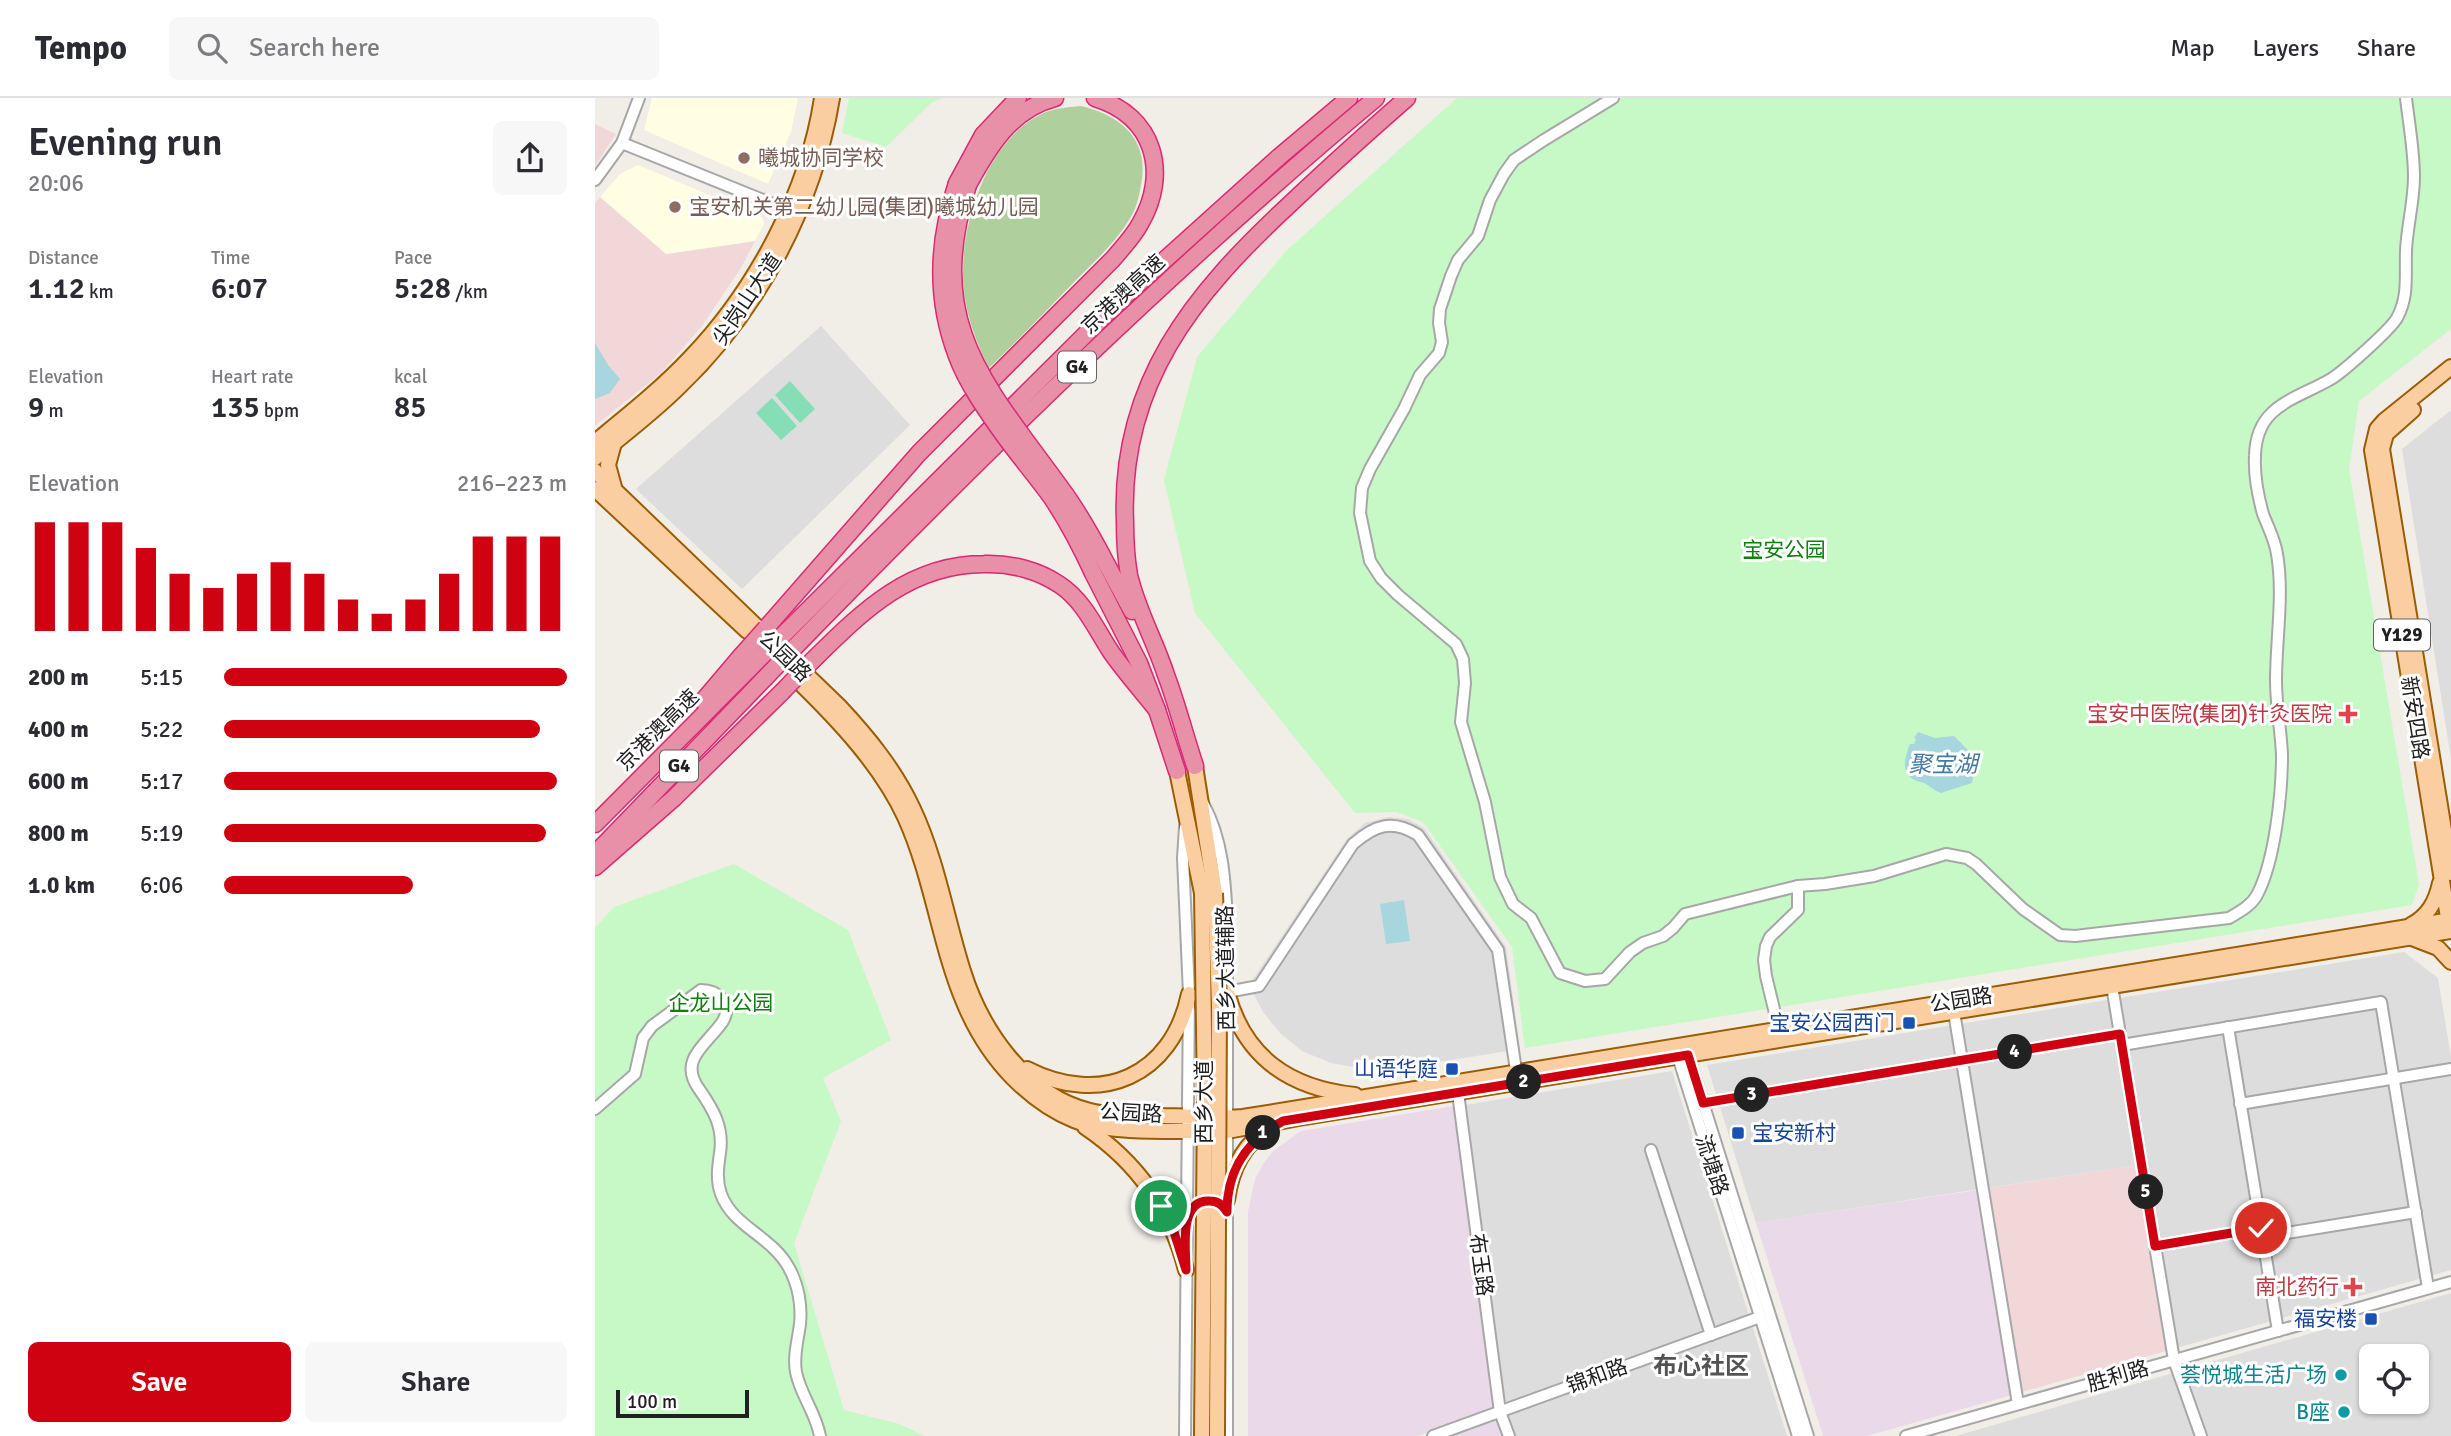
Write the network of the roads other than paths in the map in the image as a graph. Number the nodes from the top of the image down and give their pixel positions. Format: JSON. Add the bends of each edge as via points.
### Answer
{"nodes":[{"id":1,"x":639,"y":98,"type":"edge"},
{"id":2,"x":822,"y":98,"type":"edge"},
{"id":3,"x":832,"y":98,"type":"edge"},
{"id":4,"x":1018,"y":98,"type":"edge"},
{"id":5,"x":1055,"y":98,"type":"edge"},
{"id":6,"x":1095,"y":98,"type":"edge"},
{"id":7,"x":1349,"y":98,"type":"edge"},
{"id":8,"x":1376,"y":98,"type":"edge"},
{"id":9,"x":1407,"y":98,"type":"edge"},
{"id":10,"x":1613,"y":98,"type":"edge"},
{"id":11,"x":2406,"y":98,"type":"edge"},
{"id":12,"x":622,"y":143,"type":"junction"},
{"id":13,"x":595,"y":180,"type":"edge"},
{"id":14,"x":963,"y":184,"type":"junction"},
{"id":15,"x":793,"y":212,"type":"junction"},
{"id":16,"x":2451,"y":367,"type":"edge"},
{"id":17,"x":2451,"y":379,"type":"edge"},
{"id":18,"x":595,"y":442,"type":"edge"},
{"id":19,"x":614,"y":443,"type":"junction"},
{"id":20,"x":595,"y":458,"type":"edge"},
{"id":21,"x":595,"y":471,"type":"edge"},
{"id":22,"x":616,"y":491,"type":"junction"},
{"id":23,"x":597,"y":492,"type":"edge"},
{"id":24,"x":1100,"y":569,"type":"junction"},
{"id":25,"x":772,"y":634,"type":"junction"},
{"id":26,"x":1166,"y":674,"type":"junction"},
{"id":27,"x":1157,"y":710,"type":"junction"},
{"id":28,"x":1195,"y":766,"type":"joint"},
{"id":29,"x":1177,"y":771,"type":"joint"},
{"id":30,"x":1200,"y":798,"type":"junction"},
{"id":31,"x":1186,"y":806,"type":"junction"},
{"id":32,"x":595,"y":824,"type":"edge"},
{"id":33,"x":595,"y":853,"type":"edge"},
{"id":34,"x":595,"y":867,"type":"edge"},
{"id":35,"x":2446,"y":874,"type":"edge"},
{"id":36,"x":1798,"y":886,"type":"junction"},
{"id":37,"x":1208,"y":893,"type":"junction"},
{"id":38,"x":2450,"y":928,"type":"edge"},
{"id":39,"x":2407,"y":933,"type":"junction"},
{"id":40,"x":2451,"y":962,"type":"edge"},
{"id":41,"x":2111,"y":981,"type":"junction"},
{"id":42,"x":1227,"y":992,"type":"junction"},
{"id":43,"x":1189,"y":994,"type":"junction"},
{"id":44,"x":1954,"y":1012,"type":"junction"},
{"id":45,"x":2228,"y":1027,"type":"junction"},
{"id":46,"x":1779,"y":1030,"type":"junction"},
{"id":47,"x":1188,"y":1031,"type":"junction"},
{"id":48,"x":1227,"y":1037,"type":"junction"},
{"id":49,"x":2121,"y":1040,"type":"junction"},
{"id":50,"x":1682,"y":1052,"type":"junction"},
{"id":51,"x":1962,"y":1060,"type":"junction"},
{"id":52,"x":1014,"y":1061,"type":"junction"},
{"id":53,"x":2451,"y":1069,"type":"edge"},
{"id":54,"x":1517,"y":1078,"type":"junction"},
{"id":55,"x":2394,"y":1078,"type":"junction"},
{"id":56,"x":1458,"y":1093,"type":"junction"},
{"id":57,"x":1370,"y":1096,"type":"junction"},
{"id":58,"x":1703,"y":1103,"type":"junction"},
{"id":59,"x":2240,"y":1104,"type":"junction"},
{"id":60,"x":595,"y":1109,"type":"edge"},
{"id":61,"x":1075,"y":1121,"type":"junction"},
{"id":62,"x":1283,"y":1121,"type":"junction"},
{"id":63,"x":1188,"y":1123,"type":"junction"},
{"id":64,"x":1227,"y":1125,"type":"junction"},
{"id":65,"x":1651,"y":1150,"type":"dead end"},
{"id":66,"x":1227,"y":1206,"type":"junction"},
{"id":67,"x":2416,"y":1212,"type":"junction"},
{"id":68,"x":1187,"y":1219,"type":"junction"},
{"id":69,"x":2262,"y":1233,"type":"junction"},
{"id":70,"x":2155,"y":1246,"type":"junction"},
{"id":71,"x":1186,"y":1270,"type":"junction"},
{"id":72,"x":2451,"y":1282,"type":"edge"},
{"id":73,"x":2428,"y":1288,"type":"junction"},
{"id":74,"x":1761,"y":1317,"type":"junction"},
{"id":75,"x":2278,"y":1331,"type":"junction"},
{"id":76,"x":1711,"y":1335,"type":"junction"},
{"id":77,"x":2174,"y":1360,"type":"junction"},
{"id":78,"x":2018,"y":1404,"type":"junction"},
{"id":79,"x":1500,"y":1412,"type":"junction"},
{"id":80,"x":820,"y":1436,"type":"edge"},
{"id":81,"x":1185,"y":1436,"type":"edge"},
{"id":82,"x":1202,"y":1436,"type":"edge"},
{"id":83,"x":1217,"y":1436,"type":"edge"},
{"id":84,"x":1227,"y":1436,"type":"edge"},
{"id":85,"x":1433,"y":1436,"type":"edge"},
{"id":86,"x":1509,"y":1436,"type":"edge"},
{"id":87,"x":1798,"y":1436,"type":"edge"},
{"id":88,"x":1808,"y":1436,"type":"edge"},
{"id":89,"x":1906,"y":1436,"type":"edge"},
{"id":90,"x":2201,"y":1436,"type":"edge"}],
"edges":[{"from":1,"to":12,"type":"street"},
{"from":2,"to":15,"type":"main road","name":"尖岗山大道"},
{"from":3,"to":15,"type":"main road","name":"尖岗山大道","via":[[820,152]]},
{"from":4,"to":14,"type":"highway","via":[[983,135]]},
{"from":5,"to":14,"type":"highway","via":[[1011,122]]},
{"from":6,"to":25,"type":"highway","via":[[1130,115],[1150,143],[1154,177],[1140,224],[1104,268],[919,453]]},
{"from":7,"to":25,"type":"highway","name":"京港澳高速","number":"G4","via":[[1118,302]]},
{"from":8,"to":33,"type":"highway","name":"京港澳高速","number":"G4","bridge":true,"via":[[1130,315],[875,565]]},
{"from":9,"to":26,"type":"highway","via":[[1226,266],[1166,348],[1139,408],[1125,470],[1127,553],[1136,599]]},
{"from":10,"to":36,"type":"street","via":[[1514,160],[1490,200],[1478,236],[1458,260],[1440,309],[1439,353],[1420,375],[1362,488],[1360,513],[1370,561],[1398,595],[1456,644],[1463,659],[1461,722],[1490,820],[1500,877],[1513,904],[1531,918],[1560,974],[1585,981],[1605,979],[1630,952],[1663,936],[1685,914]]},
{"from":11,"to":36,"type":"street","via":[[2414,180],[2407,283],[2396,321],[2345,369],[2279,406],[2258,434],[2254,454],[2262,511],[2277,552],[2276,707],[2282,754],[2276,826],[2256,896],[2228,918],[2075,936],[2060,935],[2043,924],[1976,864],[1957,855],[1946,854],[1874,876]]},
{"from":12,"to":13,"type":"street"},
{"from":12,"to":15,"type":"street"},
{"from":14,"to":24,"type":"highway","bridge":true,"via":[[952,267],[953,294],[969,351],[1012,422],[1086,524]]},
{"from":15,"to":18,"type":"main road","name":"尖岗山大道","via":[[718,326],[664,385]]},
{"from":15,"to":19,"type":"main road","name":"尖岗山大道","via":[[759,288],[722,340],[682,384]]},
{"from":16,"to":35,"type":"main road","name":"新安四路","number":"Y129","via":[[2384,421],[2372,450]]},
{"from":17,"to":35,"type":"main road","name":"新安四路","number":"Y129","via":[[2386,433],[2382,449]]},
{"from":19,"to":20,"type":"main road","name":"尖岗山大道"},
{"from":19,"to":22,"type":"main road","via":[[608,465]]},
{"from":21,"to":22,"type":"main road","name":"公园路"},
{"from":22,"to":52,"type":"main road","name":"公园路","via":[[839,706],[881,754],[907,795],[924,835],[971,995]]},
{"from":23,"to":61,"type":"main road","name":"公园路","via":[[807,690],[869,760],[911,831],[956,985],[979,1035],[1018,1083]]},
{"from":24,"to":26,"type":"highway"},
{"from":24,"to":27,"type":"highway"},
{"from":25,"to":32,"type":"highway","name":"京港澳高速","number":"G4","bridge":true},
{"from":26,"to":28,"type":"highway"},
{"from":27,"to":29,"type":"highway"},
{"from":27,"to":34,"type":"highway","bridge":true,"via":[[1080,603],[1061,585],[1017,567],[943,567],[896,589],[848,626],[674,798]]},
{"from":28,"to":30,"type":"main road"},
{"from":29,"to":31,"type":"main road"},
{"from":30,"to":37,"type":"main road"},
{"from":30,"to":42,"type":"street","name":"西乡大道辅路","via":[[1223,863]]},
{"from":31,"to":37,"type":"main road"},
{"from":31,"to":43,"type":"street","name":"西乡大道辅路","via":[[1183,858]]},
{"from":35,"to":38,"type":"main road","name":"新安四路","number":"Y129"},
{"from":35,"to":39,"type":"main road","via":[[2432,907]]},
{"from":36,"to":46,"type":"street","via":[[1798,911],[1770,937],[1765,953]]},
{"from":37,"to":82,"type":"main road","name":"西乡大道","bridge":true},
{"from":37,"to":83,"type":"main road","name":"西乡大道","bridge":true,"via":[[1219,1005]]},
{"from":38,"to":39,"type":"main road","name":"公园路"},
{"from":39,"to":40,"type":"main road","via":[[2438,948]]},
{"from":39,"to":41,"type":"main road","name":"公园路"},
{"from":41,"to":44,"type":"main road","name":"公园路"},
{"from":41,"to":46,"type":"main road","name":"公园路"},
{"from":41,"to":49,"type":"street"},
{"from":42,"to":48,"type":"street","name":"西乡大道辅路"},
{"from":42,"to":54,"type":"street","via":[[1259,986],[1353,844],[1369,830],[1405,827],[1418,835],[1498,950]]},
{"from":42,"to":57,"type":"main road","via":[[1239,1028],[1278,1070],[1321,1088]]},
{"from":43,"to":47,"type":"street","name":"西乡大道辅路"},
{"from":43,"to":52,"type":"main road","via":[[1180,1026],[1163,1053],[1125,1078],[1100,1084],[1064,1082]]},
{"from":44,"to":50,"type":"main road","name":"公园路"},
{"from":44,"to":51,"type":"street"},
{"from":45,"to":49,"type":"street"},
{"from":45,"to":55,"type":"street","via":[[2381,1002]]},
{"from":45,"to":59,"type":"street"},
{"from":46,"to":50,"type":"main road","name":"公园路"},
{"from":47,"to":48,"type":"street","via":[[1191,1042],[1203,1052],[1218,1051]]},
{"from":47,"to":63,"type":"street","name":"西乡大道辅路"},
{"from":48,"to":64,"type":"street","name":"西乡大道辅路"},
{"from":49,"to":51,"type":"street"},
{"from":49,"to":70,"type":"street"},
{"from":50,"to":54,"type":"main road","name":"公园路"},
{"from":50,"to":58,"type":"street","name":"流塘路"},
{"from":50,"to":74,"type":"street","name":"流塘路"},
{"from":51,"to":58,"type":"street"},
{"from":51,"to":78,"type":"street"},
{"from":52,"to":63,"type":"main road","name":"公园路","via":[[1044,1088],[1081,1109]]},
{"from":53,"to":55,"type":"street"},
{"from":54,"to":56,"type":"main road","name":"公园路"},
{"from":54,"to":57,"type":"main road","name":"公园路"},
{"from":55,"to":59,"type":"street"},
{"from":55,"to":67,"type":"street"},
{"from":56,"to":62,"type":"main road","name":"公园路"},
{"from":56,"to":79,"type":"street","name":"布玉路"},
{"from":57,"to":64,"type":"main road","name":"公园路"},
{"from":58,"to":88,"type":"street","name":"流塘路"},
{"from":59,"to":69,"type":"street"},
{"from":60,"to":80,"type":"street","via":[[635,1074],[643,1038],[652,1026],[701,990],[719,994],[726,1011],[724,1020],[696,1053],[693,1077],[718,1123],[722,1196],[739,1221],[779,1253],[796,1284],[800,1320],[796,1372]]},
{"from":61,"to":63,"type":"main road","name":"公园路","via":[[1110,1128]]},
{"from":61,"to":71,"type":"main road","via":[[1117,1151],[1152,1192],[1174,1232]]},
{"from":62,"to":64,"type":"main road","name":"公园路"},
{"from":62,"to":66,"type":"main road","via":[[1265,1131],[1241,1155],[1229,1184]]},
{"from":63,"to":64,"type":"main road","name":"公园路"},
{"from":63,"to":68,"type":"street","name":"西乡大道辅路"},
{"from":64,"to":66,"type":"street","name":"西乡大道辅路"},
{"from":65,"to":76,"type":"street"},
{"from":66,"to":68,"type":"street","via":[[1206,1200],[1195,1205]]},
{"from":66,"to":84,"type":"street","name":"西乡大道辅路"},
{"from":67,"to":69,"type":"street"},
{"from":67,"to":73,"type":"street"},
{"from":68,"to":71,"type":"street","name":"西乡大道辅路"},
{"from":69,"to":70,"type":"street"},
{"from":69,"to":75,"type":"street"},
{"from":70,"to":77,"type":"street"},
{"from":71,"to":81,"type":"street","name":"西乡大道辅路"},
{"from":72,"to":73,"type":"street","name":"胜利路"},
{"from":73,"to":75,"type":"street","name":"胜利路"},
{"from":74,"to":76,"type":"street","name":"锦和路"},
{"from":74,"to":87,"type":"street","name":"流塘路"},
{"from":75,"to":77,"type":"street","name":"胜利路"},
{"from":76,"to":79,"type":"street","name":"锦和路"},
{"from":77,"to":78,"type":"street","name":"胜利路"},
{"from":77,"to":90,"type":"street"},
{"from":78,"to":89,"type":"street","name":"胜利路"},
{"from":79,"to":85,"type":"street","name":"锦和路"},
{"from":79,"to":86,"type":"street","name":"布玉路"}]}
